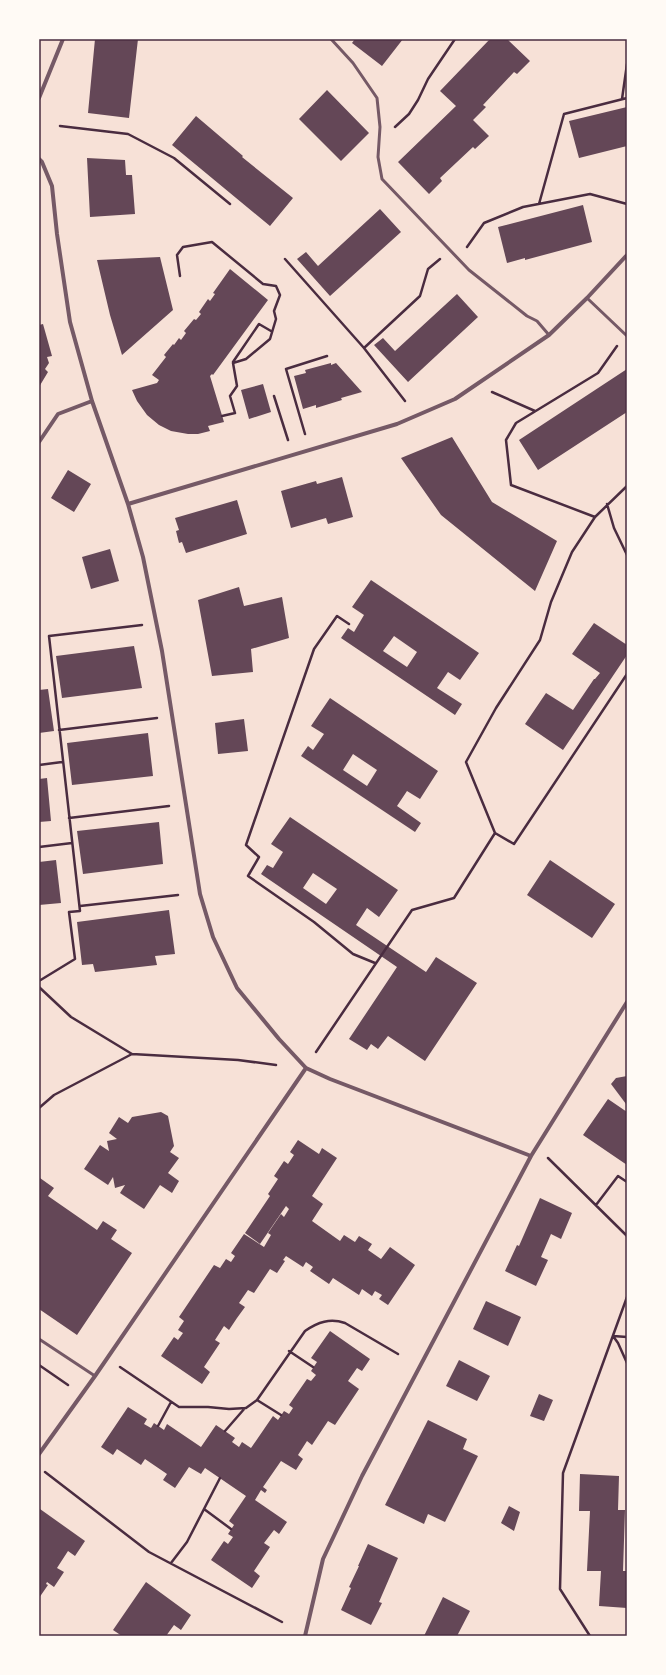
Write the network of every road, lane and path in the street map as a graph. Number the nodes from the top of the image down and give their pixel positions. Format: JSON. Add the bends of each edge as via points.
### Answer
{"nodes":[{"id":1,"x":63,"y":39,"type":"edge"},
{"id":2,"x":331,"y":39,"type":"edge"},
{"id":3,"x":455,"y":39,"type":"edge"},
{"id":4,"x":627,"y":64,"type":"edge"},
{"id":5,"x":39,"y":98,"type":"edge"},
{"id":6,"x":627,"y":98,"type":"edge"},
{"id":7,"x":622,"y":99,"type":"junction"},
{"id":8,"x":60,"y":126,"type":"dead end"},
{"id":9,"x":380,"y":138,"type":"junction"},
{"id":10,"x":39,"y":159,"type":"edge"},
{"id":11,"x":230,"y":204,"type":"dead end"},
{"id":12,"x":539,"y":204,"type":"junction"},
{"id":13,"x":627,"y":204,"type":"edge"},
{"id":14,"x":449,"y":249,"type":"junction"},
{"id":15,"x":627,"y":254,"type":"edge"},
{"id":16,"x":458,"y":258,"type":"junction"},
{"id":17,"x":285,"y":259,"type":"dead end"},
{"id":18,"x":180,"y":276,"type":"dead end"},
{"id":19,"x":587,"y":298,"type":"junction"},
{"id":20,"x":271,"y":331,"type":"junction"},
{"id":21,"x":549,"y":335,"type":"junction"},
{"id":22,"x":626,"y":335,"type":"edge"},
{"id":23,"x":364,"y":348,"type":"junction"},
{"id":24,"x":326,"y":356,"type":"dead end"},
{"id":25,"x":233,"y":363,"type":"junction"},
{"id":26,"x":477,"y":385,"type":"junction"},
{"id":27,"x":274,"y":396,"type":"dead end"},
{"id":28,"x":92,"y":401,"type":"junction"},
{"id":29,"x":405,"y":401,"type":"dead end"},
{"id":30,"x":536,"y":411,"type":"junction"},
{"id":31,"x":222,"y":416,"type":"dead end"},
{"id":32,"x":305,"y":434,"type":"dead end"},
{"id":33,"x":288,"y":440,"type":"dead end"},
{"id":34,"x":39,"y":442,"type":"edge"},
{"id":35,"x":627,"y":486,"type":"edge"},
{"id":36,"x":128,"y":504,"type":"junction"},
{"id":37,"x":607,"y":504,"type":"junction"},
{"id":38,"x":595,"y":517,"type":"junction"},
{"id":39,"x":627,"y":555,"type":"edge"},
{"id":40,"x":349,"y":624,"type":"dead end"},
{"id":41,"x":142,"y":625,"type":"dead end"},
{"id":42,"x":627,"y":674,"type":"edge"},
{"id":43,"x":157,"y":718,"type":"dead end"},
{"id":44,"x":59,"y":730,"type":"junction"},
{"id":45,"x":62,"y":762,"type":"junction"},
{"id":46,"x":39,"y":765,"type":"edge"},
{"id":47,"x":169,"y":806,"type":"dead end"},
{"id":48,"x":68,"y":818,"type":"junction"},
{"id":49,"x":495,"y":833,"type":"junction"},
{"id":50,"x":72,"y":843,"type":"junction"},
{"id":51,"x":39,"y":847,"type":"edge"},
{"id":52,"x":178,"y":895,"type":"dead end"},
{"id":53,"x":80,"y":906,"type":"junction"},
{"id":54,"x":375,"y":963,"type":"junction"},
{"id":55,"x":39,"y":982,"type":"edge"},
{"id":56,"x":39,"y":987,"type":"edge"},
{"id":57,"x":627,"y":1002,"type":"edge"},
{"id":58,"x":316,"y":1052,"type":"dead end"},
{"id":59,"x":132,"y":1054,"type":"junction"},
{"id":60,"x":276,"y":1065,"type":"dead end"},
{"id":61,"x":306,"y":1068,"type":"junction"},
{"id":62,"x":39,"y":1108,"type":"edge"},
{"id":63,"x":531,"y":1156,"type":"junction"},
{"id":64,"x":547,"y":1157,"type":"dead end"},
{"id":65,"x":627,"y":1182,"type":"edge"},
{"id":66,"x":596,"y":1205,"type":"junction"},
{"id":67,"x":627,"y":1236,"type":"edge"},
{"id":68,"x":627,"y":1297,"type":"edge"},
{"id":69,"x":613,"y":1336,"type":"junction"},
{"id":70,"x":627,"y":1337,"type":"edge"},
{"id":71,"x":39,"y":1339,"type":"edge"},
{"id":72,"x":289,"y":1351,"type":"junction"},
{"id":73,"x":398,"y":1354,"type":"dead end"},
{"id":74,"x":627,"y":1363,"type":"edge"},
{"id":75,"x":39,"y":1365,"type":"edge"},
{"id":76,"x":120,"y":1367,"type":"dead end"},
{"id":77,"x":313,"y":1368,"type":"dead end"},
{"id":78,"x":96,"y":1376,"type":"junction"},
{"id":79,"x":68,"y":1385,"type":"dead end"},
{"id":80,"x":257,"y":1400,"type":"junction"},
{"id":81,"x":172,"y":1402,"type":"junction"},
{"id":82,"x":246,"y":1408,"type":"junction"},
{"id":83,"x":281,"y":1416,"type":"dead end"},
{"id":84,"x":158,"y":1426,"type":"dead end"},
{"id":85,"x":225,"y":1431,"type":"dead end"},
{"id":86,"x":39,"y":1454,"type":"edge"},
{"id":87,"x":45,"y":1472,"type":"dead end"},
{"id":88,"x":220,"y":1478,"type":"dead end"},
{"id":89,"x":204,"y":1510,"type":"junction"},
{"id":90,"x":231,"y":1529,"type":"dead end"},
{"id":91,"x":171,"y":1563,"type":"junction"},
{"id":92,"x":282,"y":1622,"type":"dead end"},
{"id":93,"x":305,"y":1636,"type":"edge"},
{"id":94,"x":590,"y":1636,"type":"edge"}],
"edges":[{"from":1,"to":5,"type":"street"},
{"from":2,"to":9,"type":"lane","via":[[353,63],[377,98]]},
{"from":3,"to":9,"type":"path","via":[[428,79],[409,114]]},
{"from":4,"to":7,"type":"path"},
{"from":6,"to":7,"type":"path"},
{"from":7,"to":12,"type":"path","via":[[564,114]]},
{"from":8,"to":11,"type":"path","via":[[128,134],[174,158]]},
{"from":9,"to":14,"type":"lane","via":[[378,157],[382,179]]},
{"from":10,"to":28,"type":"street","via":[[52,186],[70,322]]},
{"from":12,"to":13,"type":"path","via":[[590,194]]},
{"from":12,"to":16,"type":"path","via":[[523,207],[484,223]]},
{"from":14,"to":16,"type":"lane"},
{"from":14,"to":23,"type":"path","via":[[428,269],[420,296]]},
{"from":15,"to":19,"type":"street"},
{"from":16,"to":21,"type":"lane","via":[[469,270],[537,321]]},
{"from":17,"to":23,"type":"path"},
{"from":18,"to":20,"type":"path","via":[[177,255],[182,247],[212,242],[263,284],[276,286],[280,295]]},
{"from":19,"to":21,"type":"street"},
{"from":19,"to":22,"type":"lane"},
{"from":20,"to":25,"type":"path","via":[[270,338],[246,359]]},
{"from":20,"to":25,"type":"path","via":[[259,324]]},
{"from":21,"to":26,"type":"street"},
{"from":22,"to":30,"type":"path","via":[[598,373]]},
{"from":23,"to":29,"type":"path"},
{"from":24,"to":32,"type":"path","via":[[286,369]]},
{"from":25,"to":31,"type":"path","via":[[237,386],[230,396],[235,413]]},
{"from":26,"to":30,"type":"path"},
{"from":26,"to":36,"type":"street","via":[[455,399],[397,424]]},
{"from":27,"to":33,"type":"path"},
{"from":28,"to":34,"type":"street","via":[[58,414]]},
{"from":28,"to":36,"type":"street"},
{"from":30,"to":38,"type":"path","via":[[516,423],[506,440],[511,485]]},
{"from":35,"to":37,"type":"path"},
{"from":36,"to":61,"type":"street","via":[[162,651],[200,894],[213,937],[237,988]]},
{"from":37,"to":38,"type":"path"},
{"from":37,"to":39,"type":"path","via":[[614,528]]},
{"from":38,"to":49,"type":"path","via":[[572,552],[551,602],[540,640],[496,708],[466,762]]},
{"from":40,"to":54,"type":"path","via":[[337,616],[314,649],[246,845],[260,857],[248,876],[314,922],[353,954]]},
{"from":41,"to":44,"type":"path","via":[[48,636]]},
{"from":42,"to":49,"type":"path","via":[[514,844]]},
{"from":43,"to":44,"type":"path"},
{"from":44,"to":45,"type":"path"},
{"from":45,"to":46,"type":"path"},
{"from":45,"to":48,"type":"path"},
{"from":47,"to":48,"type":"path"},
{"from":48,"to":50,"type":"path"},
{"from":49,"to":54,"type":"path","via":[[454,898],[412,910]]},
{"from":50,"to":51,"type":"path"},
{"from":50,"to":53,"type":"path"},
{"from":52,"to":53,"type":"path"},
{"from":53,"to":55,"type":"path","via":[[80,911],[69,912],[75,959]]},
{"from":54,"to":58,"type":"path"},
{"from":56,"to":59,"type":"path","via":[[71,1017]]},
{"from":57,"to":63,"type":"street"},
{"from":59,"to":60,"type":"path","via":[[238,1060]]},
{"from":59,"to":62,"type":"path","via":[[54,1095]]},
{"from":61,"to":63,"type":"street"},
{"from":61,"to":78,"type":"street"},
{"from":63,"to":93,"type":"street","via":[[362,1476],[323,1559]]},
{"from":64,"to":66,"type":"path"},
{"from":65,"to":66,"type":"path","via":[[618,1176]]},
{"from":66,"to":67,"type":"path"},
{"from":68,"to":69,"type":"path"},
{"from":69,"to":70,"type":"path"},
{"from":69,"to":74,"type":"path"},
{"from":69,"to":94,"type":"path","via":[[563,1473],[560,1589]]},
{"from":71,"to":78,"type":"lane"},
{"from":72,"to":73,"type":"path","via":[[308,1328],[324,1321],[335,1320],[345,1323]]},
{"from":72,"to":77,"type":"path"},
{"from":72,"to":80,"type":"path"},
{"from":75,"to":79,"type":"path"},
{"from":76,"to":81,"type":"path"},
{"from":78,"to":86,"type":"street"},
{"from":80,"to":82,"type":"path"},
{"from":80,"to":83,"type":"path"},
{"from":81,"to":82,"type":"path","via":[[179,1407]]},
{"from":81,"to":84,"type":"path"},
{"from":82,"to":85,"type":"path"},
{"from":87,"to":91,"type":"path","via":[[149,1552]]},
{"from":88,"to":89,"type":"path"},
{"from":89,"to":90,"type":"path"},
{"from":89,"to":91,"type":"path","via":[[187,1542]]},
{"from":91,"to":92,"type":"path"}]}
